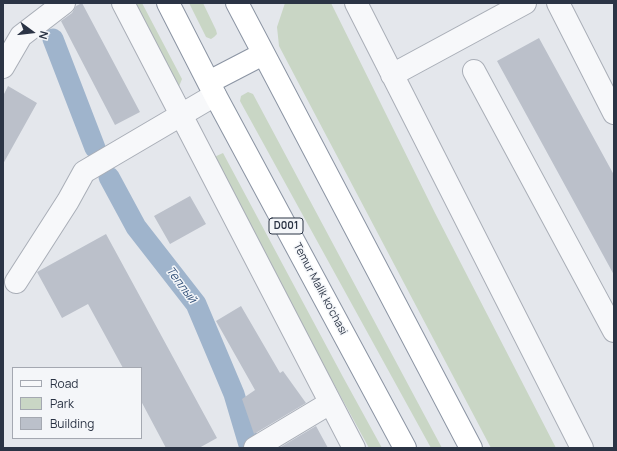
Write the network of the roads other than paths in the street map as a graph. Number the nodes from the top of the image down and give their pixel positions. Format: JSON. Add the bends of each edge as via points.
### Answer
{"nodes":[{"id":1,"x":64,"y":3,"type":"edge"},
{"id":2,"x":123,"y":3,"type":"edge"},
{"id":3,"x":168,"y":3,"type":"edge"},
{"id":4,"x":237,"y":3,"type":"edge"},
{"id":5,"x":356,"y":3,"type":"edge"},
{"id":6,"x":525,"y":3,"type":"edge"},
{"id":7,"x":558,"y":3,"type":"edge"},
{"id":8,"x":263,"y":54,"type":"junction"},
{"id":9,"x":3,"y":68,"type":"edge"},
{"id":10,"x":474,"y":71,"type":"dead end"},
{"id":11,"x":392,"y":75,"type":"junction"},
{"id":12,"x":212,"y":88,"type":"junction"},
{"id":13,"x":614,"y":113,"type":"edge"},
{"id":14,"x":180,"y":115,"type":"junction"},
{"id":15,"x":16,"y":282,"type":"dead end"},
{"id":16,"x":614,"y":331,"type":"edge"},
{"id":17,"x":330,"y":402,"type":"junction"},
{"id":18,"x":255,"y":448,"type":"edge"},
{"id":19,"x":354,"y":448,"type":"edge"},
{"id":20,"x":405,"y":448,"type":"edge"},
{"id":21,"x":471,"y":448,"type":"edge"},
{"id":22,"x":582,"y":448,"type":"edge"}],
"edges":[{"from":1,"to":9,"type":"street","via":[[21,36]]},
{"from":2,"to":14,"type":"street"},
{"from":3,"to":12,"type":"highway","name":"Temur Malik ko'chasi","number":"D001"},
{"from":4,"to":8,"type":"highway"},
{"from":5,"to":11,"type":"street"},
{"from":6,"to":11,"type":"street"},
{"from":7,"to":13,"type":"street"},
{"from":8,"to":12,"type":"highway"},
{"from":8,"to":21,"type":"highway"},
{"from":10,"to":16,"type":"street"},
{"from":11,"to":22,"type":"street"},
{"from":12,"to":14,"type":"street"},
{"from":12,"to":20,"type":"highway","name":"Temur Malik ko'chasi","number":"D001"},
{"from":14,"to":15,"type":"street","via":[[84,172]]},
{"from":14,"to":17,"type":"street"},
{"from":17,"to":18,"type":"street"},
{"from":17,"to":19,"type":"street"}]}
